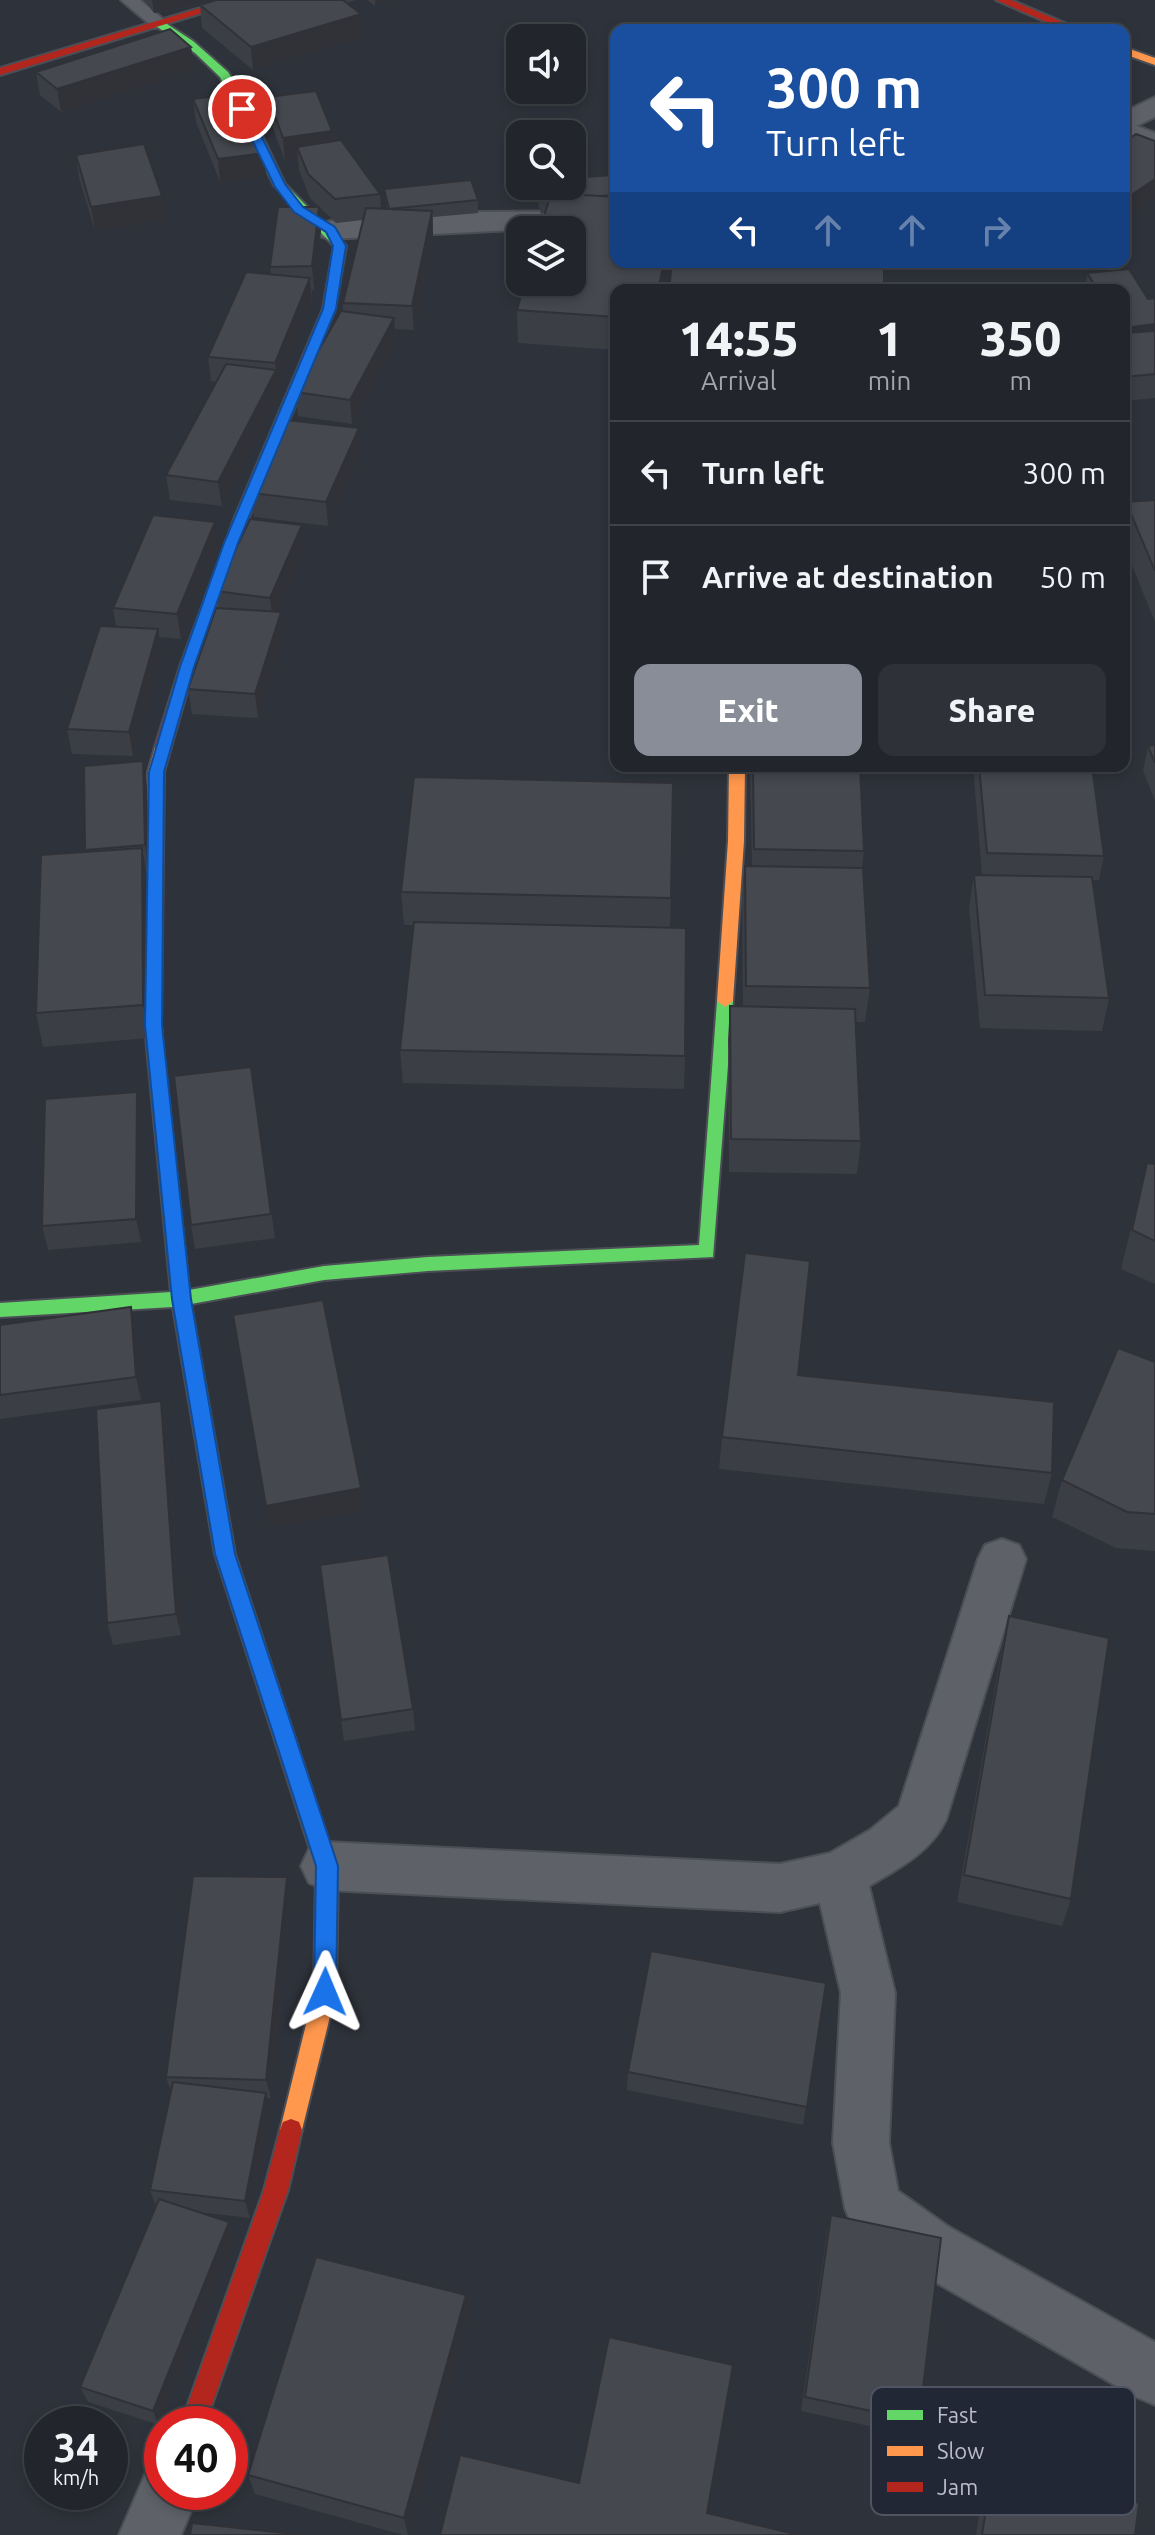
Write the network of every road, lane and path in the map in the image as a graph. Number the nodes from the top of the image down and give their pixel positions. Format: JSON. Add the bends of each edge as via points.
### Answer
{"nodes":[{"id":1,"x":129,"y":0,"type":"edge"},
{"id":2,"x":239,"y":0,"type":"edge"},
{"id":3,"x":1001,"y":0,"type":"edge"},
{"id":4,"x":160,"y":24,"type":"junction"},
{"id":5,"x":1060,"y":24,"type":"edge"},
{"id":6,"x":1130,"y":52,"type":"edge"},
{"id":7,"x":1155,"y":62,"type":"edge"},
{"id":8,"x":4,"y":69,"type":"edge"},
{"id":9,"x":1155,"y":105,"type":"edge"},
{"id":10,"x":1130,"y":121,"type":"edge"},
{"id":11,"x":1130,"y":128,"type":"edge"},
{"id":12,"x":1155,"y":140,"type":"edge"},
{"id":13,"x":506,"y":221,"type":"edge"},
{"id":14,"x":330,"y":230,"type":"junction"},
{"id":15,"x":737,"y":772,"type":"edge"},
{"id":16,"x":181,"y":1299,"type":"junction"},
{"id":17,"x":0,"y":1310,"type":"edge"},
{"id":18,"x":1002,"y":1559,"type":"dead end"},
{"id":19,"x":327,"y":1866,"type":"junction"},
{"id":20,"x":840,"y":1875,"type":"junction"},
{"id":21,"x":1155,"y":2375,"type":"edge"},
{"id":22,"x":199,"y":2406,"type":"edge"},
{"id":23,"x":161,"y":2510,"type":"edge"},
{"id":24,"x":150,"y":2535,"type":"edge"}],
"edges":[{"from":1,"to":4,"type":"lane"},
{"from":2,"to":4,"type":"street"},
{"from":3,"to":5,"type":"street"},
{"from":4,"to":8,"type":"street"},
{"from":4,"to":14,"type":"street","via":[[210,59],[230,83],[279,184],[299,209]]},
{"from":6,"to":7,"type":"street"},
{"from":9,"to":10,"type":"street"},
{"from":11,"to":12,"type":"lane"},
{"from":13,"to":14,"type":"street"},
{"from":14,"to":16,"type":"street","via":[[340,246],[329,309],[231,543],[156,772],[153,1025]]},
{"from":15,"to":16,"type":"street","via":[[707,1252],[339,1271]]},
{"from":16,"to":17,"type":"street"},
{"from":16,"to":19,"type":"street","via":[[225,1554]]},
{"from":18,"to":20,"type":"street","via":[[920,1820],[888,1847]]},
{"from":19,"to":20,"type":"street","via":[[780,1888]]},
{"from":19,"to":22,"type":"street","via":[[325,1992],[276,2190]]},
{"from":20,"to":21,"type":"street","via":[[868,1993],[861,2143],[873,2208],[929,2247]]},
{"from":23,"to":24,"type":"street"}]}
